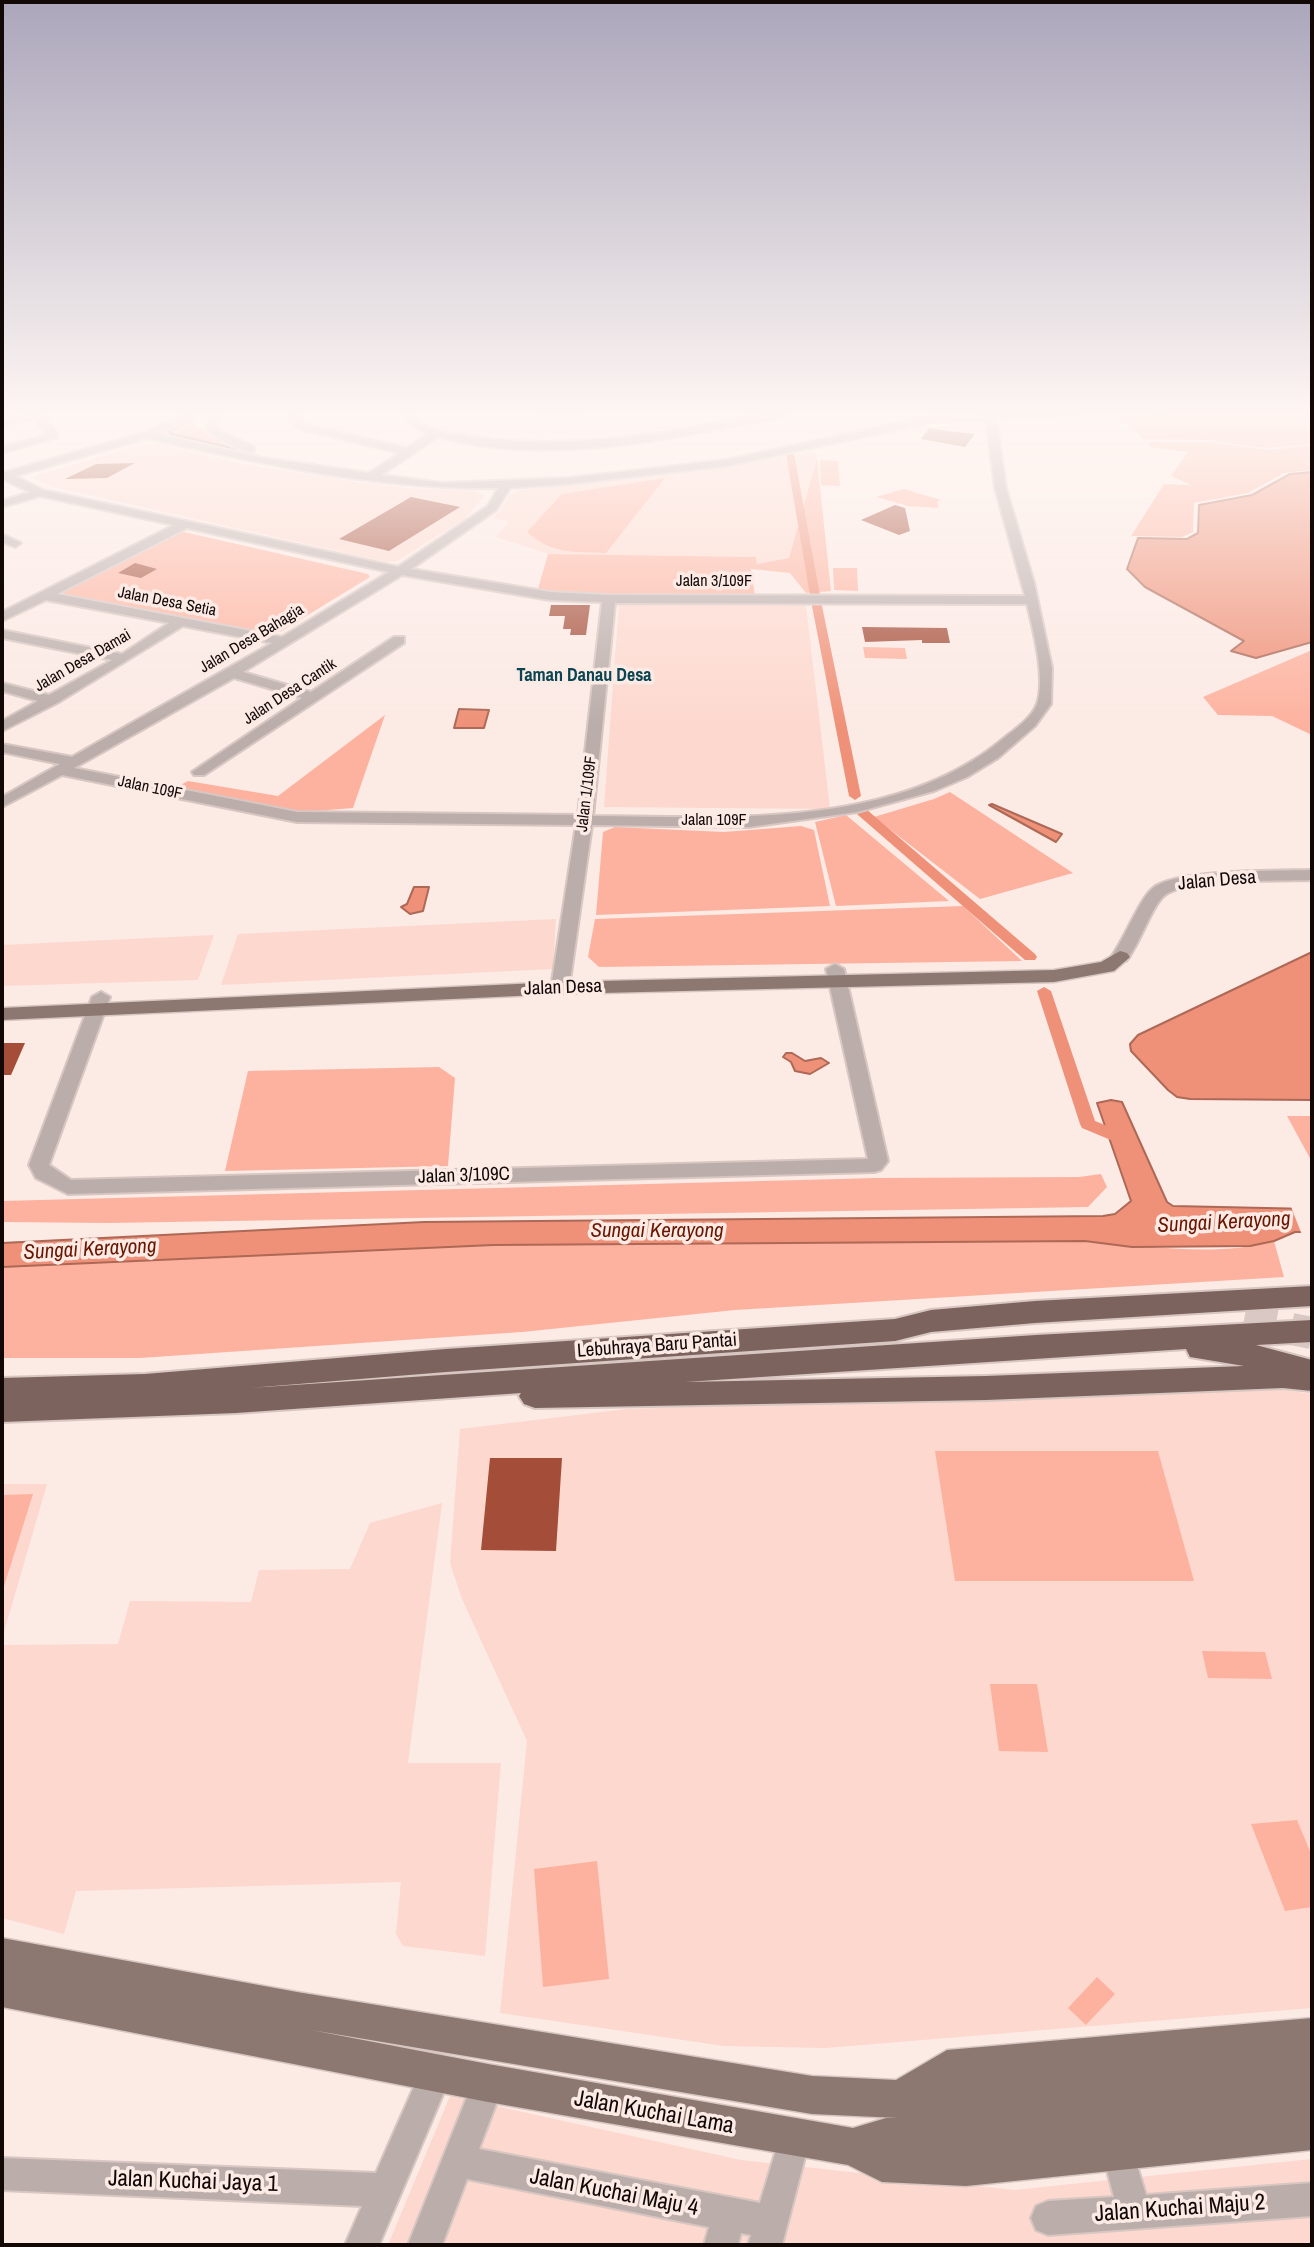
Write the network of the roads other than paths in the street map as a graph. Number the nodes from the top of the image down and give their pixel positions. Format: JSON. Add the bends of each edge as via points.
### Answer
{"nodes":[{"id":1,"x":143,"y":516,"type":"edge"},
{"id":2,"x":481,"y":516,"type":"edge"},
{"id":3,"x":1008,"y":516,"type":"edge"},
{"id":4,"x":184,"y":525,"type":"junction"},
{"id":5,"x":2,"y":538,"type":"edge"},
{"id":6,"x":15,"y":543,"type":"dead end"},
{"id":7,"x":400,"y":571,"type":"junction"},
{"id":8,"x":46,"y":596,"type":"junction"},
{"id":9,"x":609,"y":599,"type":"junction"},
{"id":10,"x":1031,"y":600,"type":"junction"},
{"id":11,"x":2,"y":617,"type":"edge"},
{"id":12,"x":180,"y":622,"type":"junction"},
{"id":13,"x":2,"y":634,"type":"edge"},
{"id":14,"x":399,"y":640,"type":"dead end"},
{"id":15,"x":283,"y":641,"type":"junction"},
{"id":16,"x":124,"y":658,"type":"junction"},
{"id":17,"x":232,"y":673,"type":"junction"},
{"id":18,"x":600,"y":674,"type":"junction"},
{"id":19,"x":623,"y":674,"type":"dead end"},
{"id":20,"x":2,"y":687,"type":"edge"},
{"id":21,"x":314,"y":697,"type":"junction"},
{"id":22,"x":52,"y":700,"type":"junction"},
{"id":23,"x":2,"y":727,"type":"edge"},
{"id":24,"x":2,"y":748,"type":"edge"},
{"id":25,"x":66,"y":766,"type":"junction"},
{"id":26,"x":199,"y":772,"type":"dead end"},
{"id":27,"x":2,"y":803,"type":"edge"},
{"id":28,"x":585,"y":819,"type":"junction"},
{"id":29,"x":1312,"y":875,"type":"edge"},
{"id":30,"x":1119,"y":957,"type":"joint"},
{"id":31,"x":836,"y":975,"type":"junction"},
{"id":32,"x":561,"y":981,"type":"junction"},
{"id":33,"x":2,"y":1002,"type":"edge"},
{"id":34,"x":99,"y":1003,"type":"junction"},
{"id":35,"x":2,"y":1014,"type":"edge"},
{"id":36,"x":1312,"y":1296,"type":"edge"},
{"id":37,"x":1244,"y":1320,"type":"tunnel mouth"},
{"id":38,"x":895,"y":1330,"type":"junction"},
{"id":39,"x":1312,"y":1331,"type":"edge"},
{"id":40,"x":1036,"y":1346,"type":"junction"},
{"id":41,"x":1312,"y":1372,"type":"edge"},
{"id":42,"x":1312,"y":1379,"type":"edge"},
{"id":43,"x":475,"y":1385,"type":"junction"},
{"id":44,"x":2,"y":1390,"type":"edge"},
{"id":45,"x":2,"y":1410,"type":"edge"},
{"id":46,"x":2,"y":1956,"type":"edge"},
{"id":47,"x":2,"y":1989,"type":"edge"},
{"id":48,"x":1312,"y":2036,"type":"edge"},
{"id":49,"x":1312,"y":2068,"type":"edge"},
{"id":50,"x":436,"y":2073,"type":"junction"},
{"id":51,"x":488,"y":2083,"type":"junction"},
{"id":52,"x":899,"y":2100,"type":"junction"},
{"id":53,"x":1312,"y":2103,"type":"edge"},
{"id":54,"x":1081,"y":2107,"type":"junction"},
{"id":55,"x":1312,"y":2131,"type":"edge"},
{"id":56,"x":794,"y":2138,"type":"junction"},
{"id":57,"x":853,"y":2147,"type":"junction"},
{"id":58,"x":1118,"y":2151,"type":"junction"},
{"id":59,"x":457,"y":2161,"type":"junction"},
{"id":60,"x":2,"y":2174,"type":"edge"},
{"id":61,"x":384,"y":2190,"type":"junction"},
{"id":62,"x":1312,"y":2200,"type":"edge"},
{"id":63,"x":1134,"y":2212,"type":"junction"},
{"id":64,"x":1048,"y":2218,"type":"dead end"},
{"id":65,"x":725,"y":2231,"type":"edge"},
{"id":66,"x":768,"y":2234,"type":"edge"},
{"id":67,"x":362,"y":2245,"type":"edge"},
{"id":68,"x":425,"y":2245,"type":"edge"}],
"edges":[{"from":1,"to":4,"type":"street","name":"Jalan 3/109F"},
{"from":2,"to":7,"type":"street","name":"Jalan Desa Bahagia"},
{"from":3,"to":10,"type":"street","name":"Jalan 109F","via":[[1019,542]]},
{"from":4,"to":7,"type":"street","name":"Jalan 3/109F"},
{"from":4,"to":8,"type":"street"},
{"from":5,"to":6,"type":"street"},
{"from":7,"to":9,"type":"street","name":"Jalan 3/109F","via":[[512,592]]},
{"from":7,"to":15,"type":"street","name":"Jalan Desa Bahagia"},
{"from":8,"to":11,"type":"street"},
{"from":8,"to":12,"type":"street","name":"Jalan Desa Setia"},
{"from":9,"to":10,"type":"street","name":"Jalan 3/109F"},
{"from":9,"to":18,"type":"street","name":"Jalan 1/109F"},
{"from":10,"to":28,"type":"street","name":"Jalan 109F","via":[[1045,670],[1044,704],[1008,744],[956,778],[897,797],[809,816],[749,822]]},
{"from":12,"to":15,"type":"street","name":"Jalan Desa Setia"},
{"from":12,"to":16,"type":"street","name":"Jalan Desa Damai"},
{"from":13,"to":16,"type":"street"},
{"from":14,"to":21,"type":"street","name":"Jalan Desa Cantik"},
{"from":15,"to":17,"type":"street","name":"Jalan Desa Bahagia"},
{"from":16,"to":22,"type":"street","name":"Jalan Desa Damai"},
{"from":17,"to":21,"type":"street"},
{"from":17,"to":25,"type":"street","name":"Jalan Desa Bahagia"},
{"from":18,"to":19,"type":"street"},
{"from":18,"to":28,"type":"street","name":"Jalan 1/109F"},
{"from":20,"to":22,"type":"street"},
{"from":21,"to":26,"type":"street","name":"Jalan Desa Cantik"},
{"from":22,"to":23,"type":"street","name":"Jalan Desa Damai"},
{"from":24,"to":25,"type":"street","name":"Jalan 109F"},
{"from":25,"to":27,"type":"street","name":"Jalan Desa Bahagia"},
{"from":25,"to":28,"type":"street","name":"Jalan 109F","via":[[297,817]]},
{"from":28,"to":32,"type":"street","name":"Jalan 1/109F"},
{"from":29,"to":30,"type":"street","name":"Jalan Desa","via":[[1166,886],[1156,894]]},
{"from":30,"to":31,"type":"main road","name":"Jalan Desa","via":[[1107,967],[1054,976]]},
{"from":31,"to":32,"type":"main road","name":"Jalan Desa"},
{"from":31,"to":34,"type":"street","name":"Jalan 3/109C","via":[[878,1161],[870,1166],[68,1188],[39,1166]]},
{"from":32,"to":34,"type":"main road","name":"Jalan Desa"},
{"from":33,"to":34,"type":"main road","name":"Jalan Desa"},
{"from":34,"to":35,"type":"main road","name":"Jalan Desa"},
{"from":36,"to":38,"type":"highway","name":"Lebuhraya Baru Pantai","via":[[1022,1313],[931,1321]]},
{"from":37,"to":38,"type":"highway","via":[[1165,1320],[933,1334]]},
{"from":38,"to":44,"type":"highway","name":"Lebuhraya Baru Pantai","via":[[176,1383]]},
{"from":39,"to":40,"type":"highway","name":"Lebuhraya Baru Pantai"},
{"from":40,"to":41,"type":"highway","via":[[1221,1350]]},
{"from":40,"to":43,"type":"highway","name":"Lebuhraya Baru Pantai"},
{"from":42,"to":43,"type":"highway","via":[[1283,1376],[829,1392],[522,1396]]},
{"from":43,"to":45,"type":"highway","name":"Lebuhraya Baru Pantai"},
{"from":46,"to":52,"type":"main road","name":"Jalan Kuchai Lama","via":[[812,2095]]},
{"from":47,"to":50,"type":"main road","name":"Jalan Kuchai Lama"},
{"from":48,"to":52,"type":"main road","via":[[947,2070]]},
{"from":49,"to":54,"type":"main road","name":"Jalan Kuchai Lama"},
{"from":50,"to":51,"type":"main road","name":"Jalan Kuchai Lama"},
{"from":50,"to":61,"type":"street"},
{"from":51,"to":56,"type":"main road","name":"Jalan Kuchai Lama"},
{"from":51,"to":59,"type":"street"},
{"from":52,"to":54,"type":"main road","name":"Jalan Kuchai Lama"},
{"from":53,"to":54,"type":"main road","name":"Jalan Kuchai Lama"},
{"from":54,"to":57,"type":"main road","name":"Jalan Kuchai Lama","via":[[930,2138],[886,2137]]},
{"from":55,"to":58,"type":"main road"},
{"from":56,"to":57,"type":"main road","name":"Jalan Kuchai Lama"},
{"from":56,"to":66,"type":"street"},
{"from":57,"to":58,"type":"main road","via":[[882,2163],[966,2167]]},
{"from":58,"to":63,"type":"street"},
{"from":59,"to":65,"type":"street","name":"Jalan Kuchai Maju 4"},
{"from":59,"to":68,"type":"street"},
{"from":60,"to":61,"type":"street","name":"Jalan Kuchai Jaya 1"},
{"from":61,"to":67,"type":"street"},
{"from":62,"to":63,"type":"street","name":"Jalan Kuchai Maju 2"},
{"from":63,"to":64,"type":"street","name":"Jalan Kuchai Maju 2"},
{"from":65,"to":66,"type":"street","name":"Jalan Kuchai Maju 4"}]}
